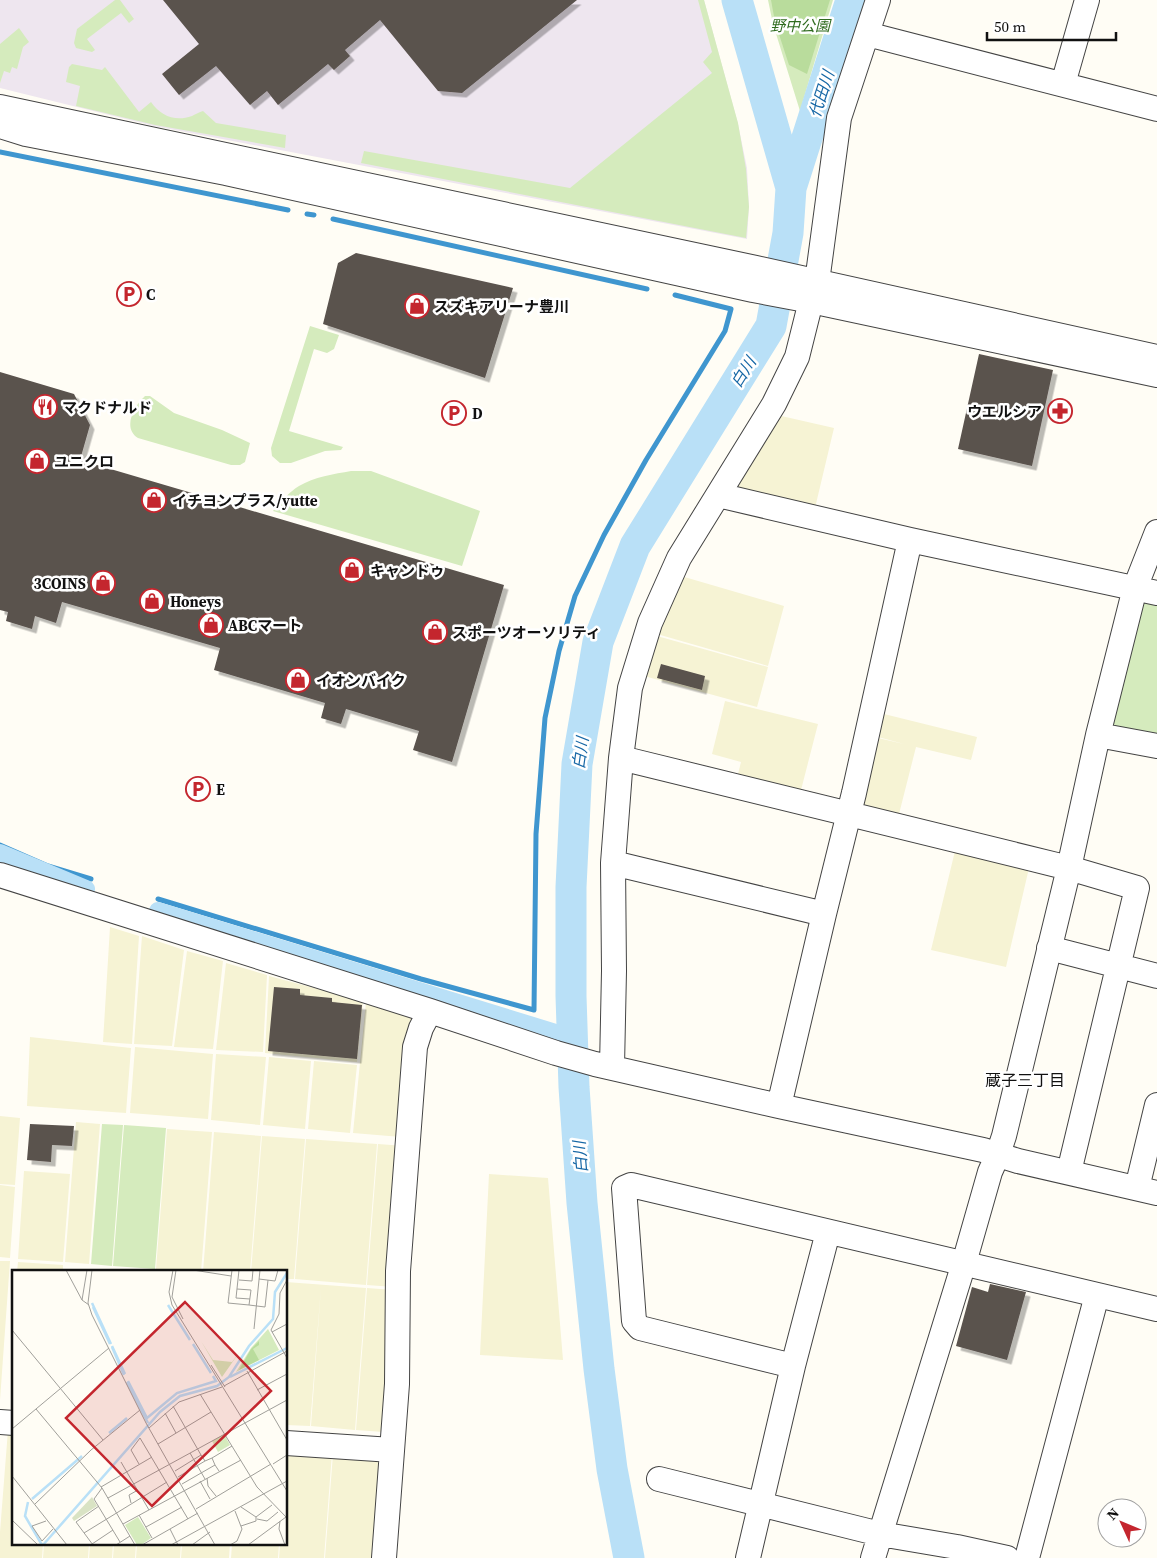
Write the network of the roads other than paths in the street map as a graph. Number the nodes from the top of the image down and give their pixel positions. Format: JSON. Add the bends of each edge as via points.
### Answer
{"nodes":[{"id":1,"x":878,"y":0,"type":"edge"},
{"id":2,"x":1086,"y":0,"type":"edge"},
{"id":3,"x":867,"y":34,"type":"junction"},
{"id":4,"x":1062,"y":84,"type":"junction"},
{"id":5,"x":0,"y":106,"type":"edge"},
{"id":6,"x":1157,"y":109,"type":"edge"},
{"id":7,"x":0,"y":126,"type":"edge"},
{"id":8,"x":325,"y":211,"type":"dead end"},
{"id":9,"x":534,"y":241,"type":"junction"},
{"id":10,"x":755,"y":279,"type":"junction"},
{"id":11,"x":807,"y":290,"type":"junction"},
{"id":12,"x":1157,"y":357,"type":"edge"},
{"id":13,"x":1157,"y":375,"type":"edge"},
{"id":14,"x":718,"y":495,"type":"junction"},
{"id":15,"x":1157,"y":532,"type":"edge"},
{"id":16,"x":910,"y":540,"type":"junction"},
{"id":17,"x":1146,"y":590,"type":"edge"},
{"id":18,"x":1098,"y":735,"type":"junction"},
{"id":19,"x":1157,"y":746,"type":"edge"},
{"id":20,"x":621,"y":758,"type":"junction"},
{"id":21,"x":848,"y":814,"type":"junction"},
{"id":22,"x":613,"y":863,"type":"junction"},
{"id":23,"x":1070,"y":868,"type":"junction"},
{"id":24,"x":0,"y":875,"type":"edge"},
{"id":25,"x":1147,"y":890,"type":"edge"},
{"id":26,"x":824,"y":914,"type":"junction"},
{"id":27,"x":1049,"y":948,"type":"junction"},
{"id":28,"x":1118,"y":966,"type":"junction"},
{"id":29,"x":1157,"y":976,"type":"edge"},
{"id":30,"x":430,"y":1011,"type":"junction"},
{"id":31,"x":603,"y":1065,"type":"junction"},
{"id":32,"x":1157,"y":1105,"type":"edge"},
{"id":33,"x":779,"y":1106,"type":"junction"},
{"id":34,"x":998,"y":1154,"type":"junction"},
{"id":35,"x":1069,"y":1172,"type":"junction"},
{"id":36,"x":1147,"y":1191,"type":"edge"},
{"id":37,"x":828,"y":1232,"type":"junction"},
{"id":38,"x":964,"y":1263,"type":"junction"},
{"id":39,"x":1097,"y":1295,"type":"junction"},
{"id":40,"x":1157,"y":1309,"type":"edge"},
{"id":41,"x":793,"y":1366,"type":"junction"},
{"id":42,"x":288,"y":1443,"type":"edge"},
{"id":43,"x":385,"y":1450,"type":"junction"},
{"id":44,"x":659,"y":1479,"type":"dead end"},
{"id":45,"x":761,"y":1503,"type":"junction"},
{"id":46,"x":880,"y":1534,"type":"junction"},
{"id":47,"x":956,"y":1552,"type":"edge"},
{"id":48,"x":384,"y":1558,"type":"edge"},
{"id":49,"x":748,"y":1558,"type":"edge"},
{"id":50,"x":873,"y":1558,"type":"edge"},
{"id":51,"x":1006,"y":1558,"type":"edge"},
{"id":52,"x":1027,"y":1558,"type":"edge"}],
"edges":[{"from":1,"to":3,"type":"street"},
{"from":2,"to":4,"type":"street"},
{"from":3,"to":4,"type":"street"},
{"from":3,"to":11,"type":"street","via":[[839,118]]},
{"from":4,"to":6,"type":"street"},
{"from":5,"to":10,"type":"street"},
{"from":7,"to":9,"type":"street"},
{"from":8,"to":9,"type":"street","via":[[448,236]]},
{"from":9,"to":10,"type":"street"},
{"from":10,"to":11,"type":"street"},
{"from":11,"to":12,"type":"street"},
{"from":11,"to":13,"type":"street"},
{"from":11,"to":14,"type":"street","via":[[797,356],[774,404]]},
{"from":14,"to":16,"type":"street"},
{"from":14,"to":20,"type":"street","via":[[679,558],[650,623],[630,688]]},
{"from":15,"to":17,"type":"street"},
{"from":16,"to":17,"type":"street"},
{"from":16,"to":21,"type":"street"},
{"from":17,"to":18,"type":"street"},
{"from":18,"to":19,"type":"street"},
{"from":18,"to":23,"type":"street"},
{"from":20,"to":21,"type":"street"},
{"from":20,"to":22,"type":"street"},
{"from":21,"to":23,"type":"street"},
{"from":21,"to":26,"type":"street"},
{"from":22,"to":26,"type":"street"},
{"from":22,"to":31,"type":"street","via":[[614,971]]},
{"from":23,"to":25,"type":"street"},
{"from":23,"to":27,"type":"street"},
{"from":24,"to":30,"type":"street"},
{"from":25,"to":28,"type":"street"},
{"from":26,"to":33,"type":"street"},
{"from":27,"to":28,"type":"street"},
{"from":27,"to":34,"type":"street"},
{"from":28,"to":29,"type":"street"},
{"from":28,"to":35,"type":"street"},
{"from":30,"to":31,"type":"street","via":[[556,1053]]},
{"from":30,"to":43,"type":"street","via":[[415,1047],[398,1271],[397,1384]]},
{"from":31,"to":33,"type":"street"},
{"from":32,"to":36,"type":"street"},
{"from":33,"to":34,"type":"street"},
{"from":34,"to":35,"type":"street"},
{"from":34,"to":38,"type":"street"},
{"from":35,"to":36,"type":"street"},
{"from":37,"to":38,"type":"street"},
{"from":37,"to":41,"type":"street"},
{"from":37,"to":41,"type":"street","via":[[631,1185],[624,1188],[634,1320],[640,1328]]},
{"from":38,"to":39,"type":"street"},
{"from":38,"to":46,"type":"street"},
{"from":39,"to":40,"type":"street"},
{"from":39,"to":52,"type":"street"},
{"from":41,"to":45,"type":"street"},
{"from":42,"to":43,"type":"street"},
{"from":43,"to":48,"type":"street"},
{"from":44,"to":45,"type":"street"},
{"from":45,"to":46,"type":"street"},
{"from":45,"to":49,"type":"street"},
{"from":46,"to":47,"type":"street"},
{"from":46,"to":50,"type":"street"},
{"from":47,"to":51,"type":"street"}]}
